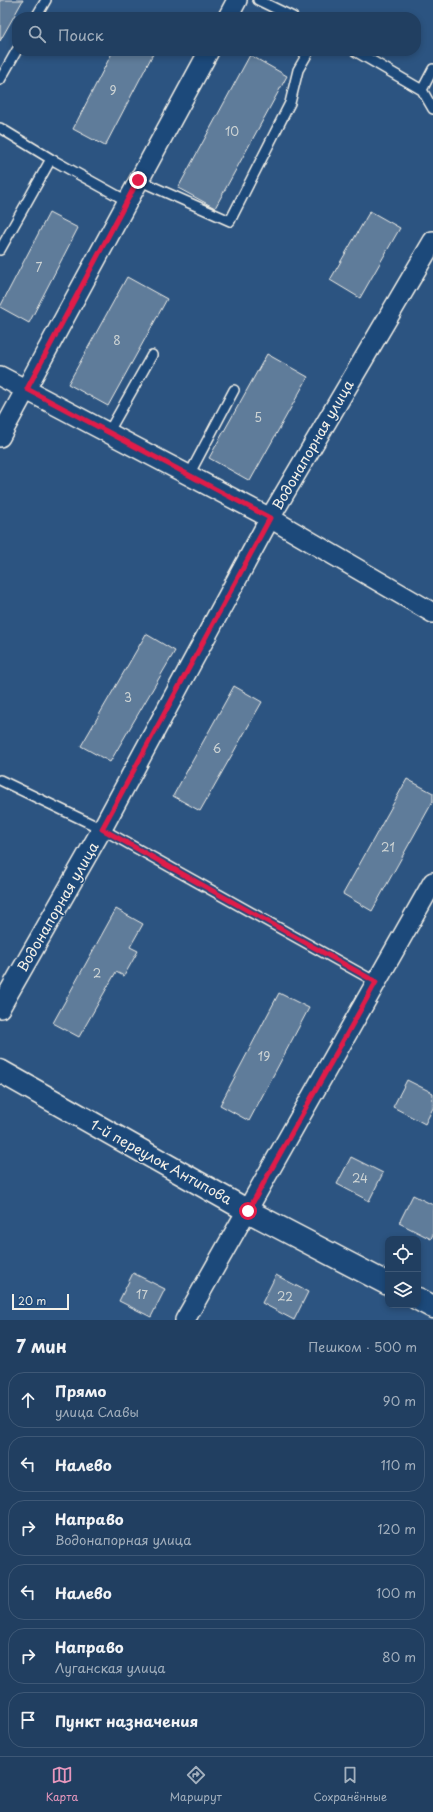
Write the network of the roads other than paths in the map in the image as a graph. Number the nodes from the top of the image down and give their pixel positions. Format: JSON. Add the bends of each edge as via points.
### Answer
{"nodes":[{"id":1,"x":46,"y":0,"type":"edge"},
{"id":2,"x":237,"y":0,"type":"edge"},
{"id":3,"x":258,"y":0,"type":"edge"},
{"id":4,"x":39,"y":12,"type":"edge"},
{"id":5,"x":231,"y":12,"type":"edge"},
{"id":6,"x":283,"y":12,"type":"edge"},
{"id":7,"x":14,"y":56,"type":"edge"},
{"id":8,"x":206,"y":56,"type":"edge"},
{"id":9,"x":306,"y":56,"type":"edge"},
{"id":10,"x":364,"y":56,"type":"edge"},
{"id":11,"x":433,"y":69,"type":"edge"},
{"id":12,"x":0,"y":80,"type":"edge"},
{"id":13,"x":422,"y":90,"type":"junction"},
{"id":14,"x":433,"y":109,"type":"edge"},
{"id":15,"x":0,"y":128,"type":"edge"},
{"id":16,"x":51,"y":159,"type":"junction"},
{"id":17,"x":138,"y":180,"type":"junction"},
{"id":18,"x":126,"y":201,"type":"junction"},
{"id":19,"x":433,"y":241,"type":"edge"},
{"id":20,"x":0,"y":250,"type":"edge"},
{"id":21,"x":152,"y":355,"type":"dead end"},
{"id":22,"x":0,"y":376,"type":"edge"},
{"id":23,"x":27,"y":389,"type":"junction"},
{"id":24,"x":234,"y":390,"type":"dead end"},
{"id":25,"x":108,"y":433,"type":"junction"},
{"id":26,"x":0,"y":437,"type":"edge"},
{"id":27,"x":189,"y":475,"type":"junction"},
{"id":28,"x":270,"y":518,"type":"junction"},
{"id":29,"x":433,"y":613,"type":"edge"},
{"id":30,"x":0,"y":780,"type":"edge"},
{"id":31,"x":102,"y":829,"type":"junction"},
{"id":32,"x":433,"y":882,"type":"edge"},
{"id":33,"x":376,"y":982,"type":"junction"},
{"id":34,"x":0,"y":1008,"type":"edge"},
{"id":35,"x":0,"y":1071,"type":"edge"},
{"id":36,"x":248,"y":1211,"type":"junction"},
{"id":37,"x":385,"y":1282,"type":"edge"},
{"id":38,"x":421,"y":1301,"type":"edge"},
{"id":39,"x":433,"y":1307,"type":"edge"},
{"id":40,"x":186,"y":1320,"type":"edge"}],
"edges":[{"from":1,"to":4,"type":"lane"},
{"from":2,"to":5,"type":"street"},
{"from":3,"to":6,"type":"lane"},
{"from":7,"to":12,"type":"lane"},
{"from":8,"to":17,"type":"street"},
{"from":9,"to":17,"type":"lane","via":[[298,70],[290,103],[230,220]]},
{"from":10,"to":13,"type":"lane"},
{"from":11,"to":13,"type":"lane"},
{"from":13,"to":14,"type":"lane"},
{"from":15,"to":16,"type":"lane"},
{"from":16,"to":18,"type":"lane"},
{"from":16,"to":20,"type":"lane"},
{"from":17,"to":18,"type":"street"},
{"from":18,"to":23,"type":"street"},
{"from":19,"to":28,"type":"street","name":"Водонапорная улица"},
{"from":21,"to":25,"type":"lane"},
{"from":22,"to":23,"type":"street"},
{"from":23,"to":25,"type":"street"},
{"from":23,"to":26,"type":"street"},
{"from":24,"to":27,"type":"lane"},
{"from":25,"to":27,"type":"street"},
{"from":27,"to":28,"type":"street"},
{"from":28,"to":29,"type":"street"},
{"from":28,"to":31,"type":"street","name":"Водонапорная улица"},
{"from":30,"to":31,"type":"lane"},
{"from":31,"to":33,"type":"lane"},
{"from":31,"to":34,"type":"street","name":"Водонапорная улица"},
{"from":32,"to":33,"type":"street"},
{"from":33,"to":36,"type":"street"},
{"from":35,"to":36,"type":"main road","name":"1-й переулок Антипова"},
{"from":36,"to":37,"type":"main road","name":"1-й переулок Антипова"},
{"from":36,"to":40,"type":"street"},
{"from":38,"to":39,"type":"main road"}]}
